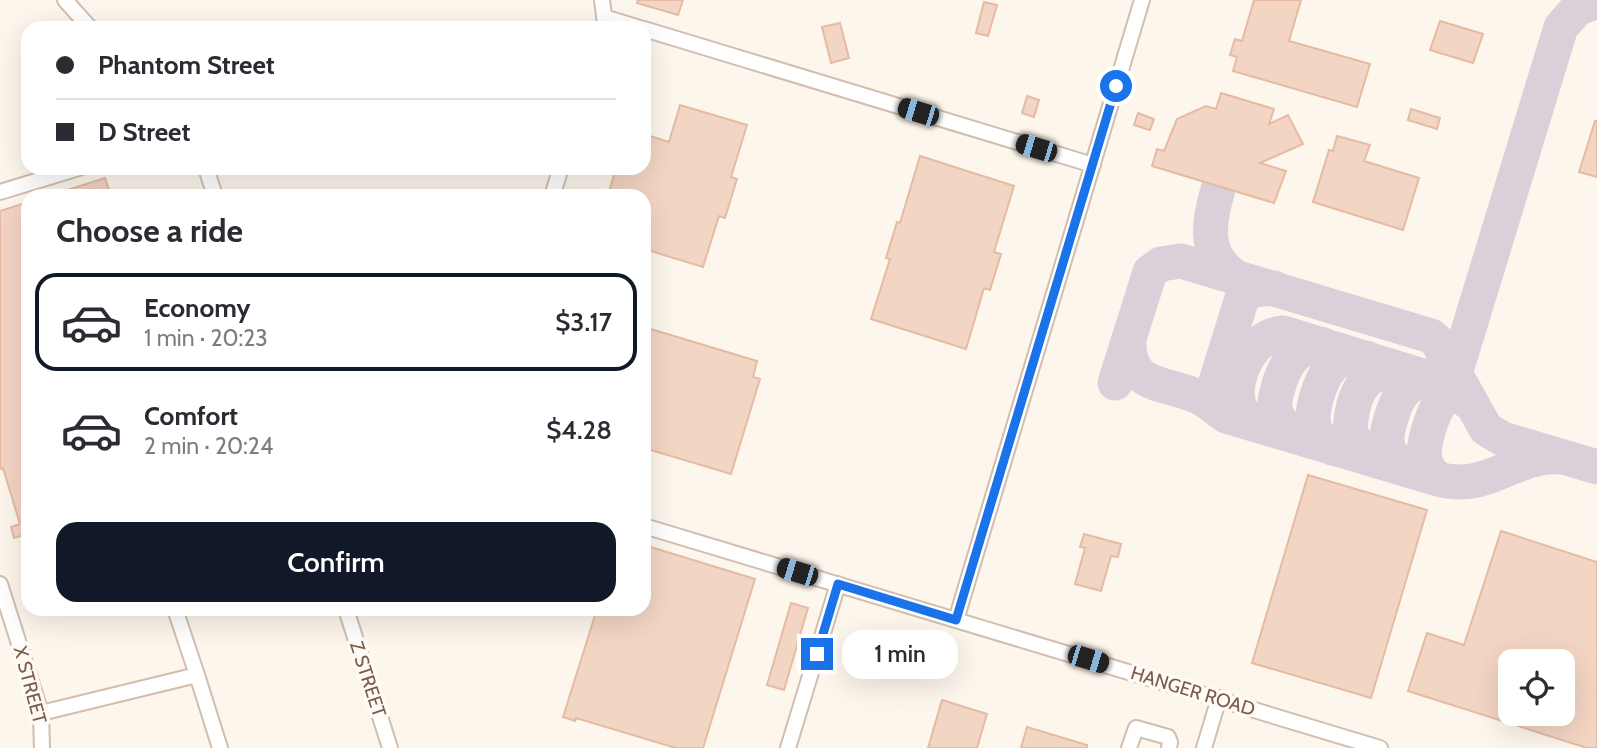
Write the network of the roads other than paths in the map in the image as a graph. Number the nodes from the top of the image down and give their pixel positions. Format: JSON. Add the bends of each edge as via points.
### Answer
{"nodes":[{"id":1,"x":65,"y":0,"type":"edge"},
{"id":2,"x":602,"y":0,"type":"edge"},
{"id":3,"x":1142,"y":0,"type":"edge"},
{"id":4,"x":84,"y":21,"type":"edge"},
{"id":5,"x":604,"y":21,"type":"edge"},
{"id":6,"x":651,"y":32,"type":"edge"},
{"id":7,"x":1093,"y":164,"type":"junction"},
{"id":8,"x":56,"y":175,"type":"edge"},
{"id":9,"x":0,"y":192,"type":"edge"},
{"id":10,"x":651,"y":528,"type":"edge"},
{"id":11,"x":0,"y":583,"type":"edge"},
{"id":12,"x":838,"y":584,"type":"junction"},
{"id":13,"x":177,"y":616,"type":"edge"},
{"id":14,"x":348,"y":616,"type":"edge"},
{"id":15,"x":956,"y":620,"type":"junction"},
{"id":16,"x":197,"y":675,"type":"junction"},
{"id":17,"x":1219,"y":698,"type":"junction"},
{"id":18,"x":41,"y":713,"type":"junction"},
{"id":19,"x":42,"y":748,"type":"edge"},
{"id":20,"x":220,"y":748,"type":"edge"},
{"id":21,"x":390,"y":748,"type":"edge"},
{"id":22,"x":789,"y":748,"type":"edge"},
{"id":23,"x":1129,"y":748,"type":"edge"},
{"id":24,"x":1169,"y":748,"type":"edge"},
{"id":25,"x":1204,"y":748,"type":"edge"},
{"id":26,"x":1380,"y":748,"type":"edge"}],
"edges":[{"from":1,"to":4,"type":"street"},
{"from":2,"to":5,"type":"street"},
{"from":3,"to":7,"type":"street"},
{"from":6,"to":7,"type":"street"},
{"from":7,"to":15,"type":"street"},
{"from":8,"to":9,"type":"street"},
{"from":10,"to":12,"type":"street","name":"HANGER ROAD"},
{"from":11,"to":18,"type":"street","name":"X STREET"},
{"from":12,"to":15,"type":"street","name":"HANGER ROAD"},
{"from":12,"to":22,"type":"street"},
{"from":13,"to":16,"type":"street"},
{"from":14,"to":21,"type":"street","name":"Z STREET"},
{"from":15,"to":17,"type":"street","name":"HANGER ROAD"},
{"from":16,"to":18,"type":"street"},
{"from":16,"to":20,"type":"street"},
{"from":17,"to":25,"type":"street"},
{"from":17,"to":26,"type":"street","name":"HANGER ROAD"},
{"from":18,"to":19,"type":"street","name":"X STREET"},
{"from":23,"to":24,"type":"street","via":[[1136,728],[1168,737]]}]}
